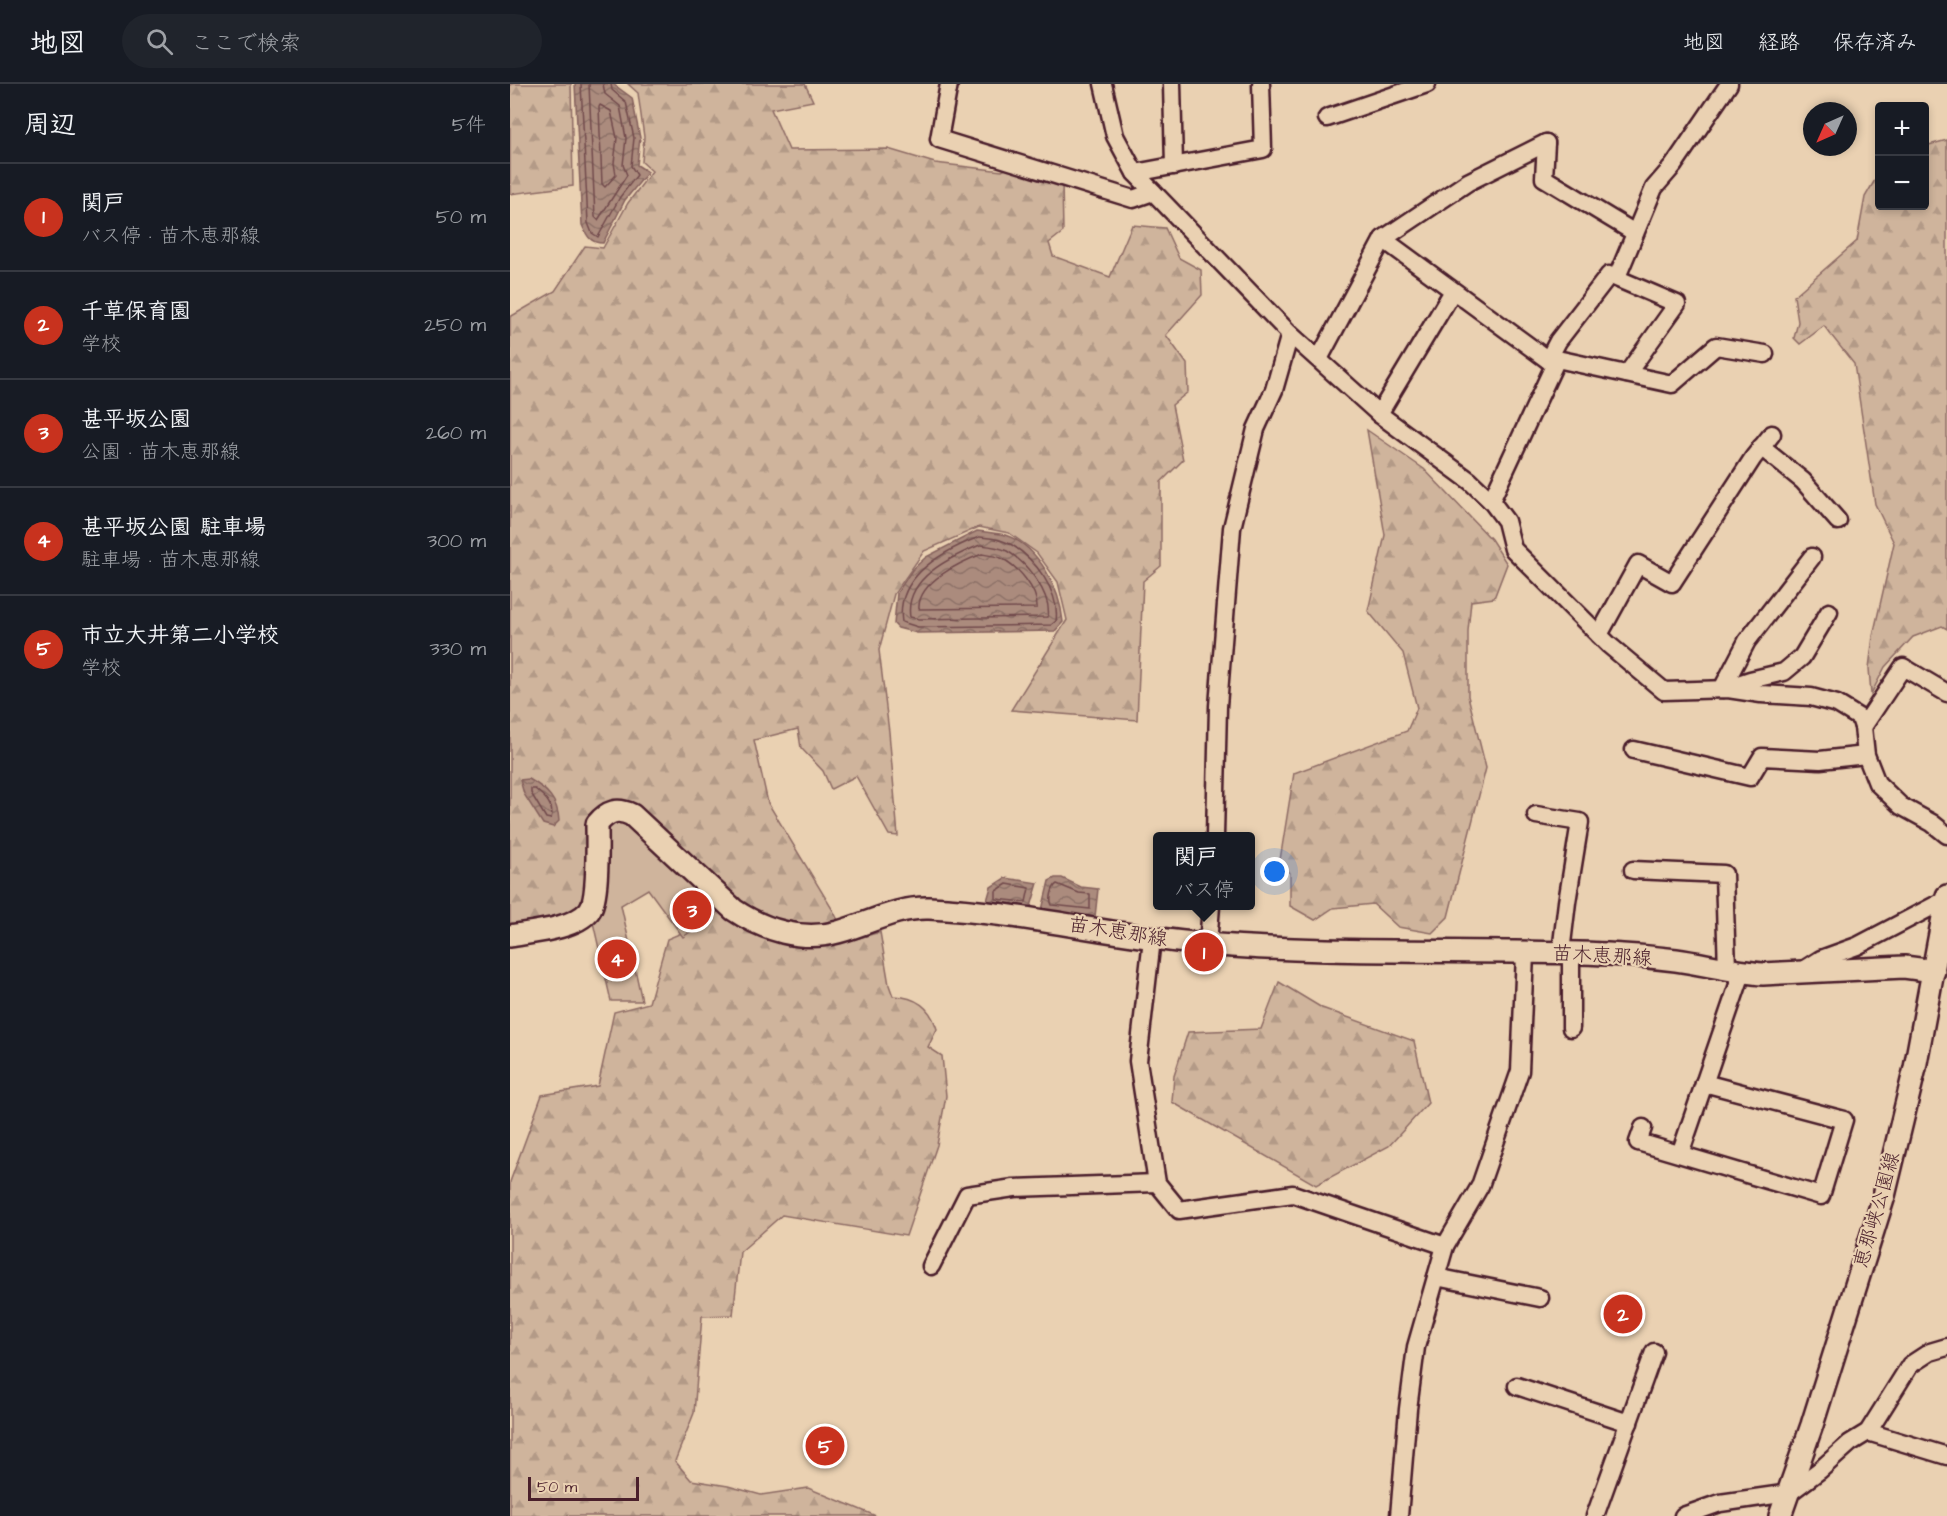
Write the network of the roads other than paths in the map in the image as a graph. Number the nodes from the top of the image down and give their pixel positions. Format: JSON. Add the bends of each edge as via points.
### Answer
{"nodes":[{"id":1,"x":950,"y":84,"type":"edge"},
{"id":2,"x":1103,"y":84,"type":"edge"},
{"id":3,"x":1172,"y":84,"type":"edge"},
{"id":4,"x":1261,"y":84,"type":"edge"},
{"id":5,"x":1427,"y":84,"type":"edge"},
{"id":6,"x":1730,"y":84,"type":"edge"},
{"id":7,"x":1327,"y":118,"type":"dead end"},
{"id":8,"x":1174,"y":166,"type":"junction"},
{"id":9,"x":1135,"y":173,"type":"junction"},
{"id":10,"x":1153,"y":192,"type":"junction"},
{"id":11,"x":1635,"y":233,"type":"junction"},
{"id":12,"x":1383,"y":239,"type":"junction"},
{"id":13,"x":1617,"y":277,"type":"junction"},
{"id":14,"x":1453,"y":291,"type":"junction"},
{"id":15,"x":1290,"y":334,"type":"junction"},
{"id":16,"x":1765,"y":354,"type":"dead end"},
{"id":17,"x":1319,"y":359,"type":"junction"},
{"id":18,"x":1553,"y":359,"type":"junction"},
{"id":19,"x":1628,"y":374,"type":"junction"},
{"id":20,"x":1379,"y":414,"type":"junction"},
{"id":21,"x":1772,"y":434,"type":"dead end"},
{"id":22,"x":1761,"y":447,"type":"junction"},
{"id":23,"x":1491,"y":501,"type":"junction"},
{"id":24,"x":1838,"y":521,"type":"dead end"},
{"id":25,"x":1812,"y":557,"type":"dead end"},
{"id":26,"x":1829,"y":612,"type":"dead end"},
{"id":27,"x":1599,"y":635,"type":"junction"},
{"id":28,"x":1722,"y":689,"type":"junction"},
{"id":29,"x":1947,"y":693,"type":"edge"},
{"id":30,"x":1863,"y":727,"type":"junction"},
{"id":31,"x":1634,"y":750,"type":"dead end"},
{"id":32,"x":1866,"y":755,"type":"junction"},
{"id":33,"x":1536,"y":815,"type":"dead end"},
{"id":34,"x":1215,"y":832,"type":"edge"},
{"id":35,"x":1947,"y":835,"type":"edge"},
{"id":36,"x":1633,"y":870,"type":"dead end"},
{"id":37,"x":1946,"y":898,"type":"edge"},
{"id":38,"x":1211,"y":910,"type":"edge"},
{"id":39,"x":510,"y":936,"type":"edge"},
{"id":40,"x":1152,"y":939,"type":"junction"},
{"id":41,"x":1208,"y":944,"type":"junction"},
{"id":42,"x":1566,"y":953,"type":"junction"},
{"id":43,"x":1525,"y":954,"type":"junction"},
{"id":44,"x":1734,"y":971,"type":"junction"},
{"id":45,"x":1802,"y":971,"type":"junction"},
{"id":46,"x":1934,"y":971,"type":"junction"},
{"id":47,"x":1571,"y":1028,"type":"dead end"},
{"id":48,"x":1704,"y":1083,"type":"junction"},
{"id":49,"x":1643,"y":1128,"type":"dead end"},
{"id":50,"x":1680,"y":1154,"type":"junction"},
{"id":51,"x":1157,"y":1184,"type":"junction"},
{"id":52,"x":1445,"y":1246,"type":"junction"},
{"id":53,"x":931,"y":1266,"type":"dead end"},
{"id":54,"x":1436,"y":1276,"type":"junction"},
{"id":55,"x":1540,"y":1298,"type":"dead end"},
{"id":56,"x":1947,"y":1347,"type":"edge"},
{"id":57,"x":1654,"y":1352,"type":"dead end"},
{"id":58,"x":1517,"y":1386,"type":"dead end"},
{"id":59,"x":1629,"y":1423,"type":"junction"},
{"id":60,"x":1869,"y":1432,"type":"junction"},
{"id":61,"x":1947,"y":1456,"type":"edge"},
{"id":62,"x":1789,"y":1493,"type":"junction"},
{"id":63,"x":1399,"y":1516,"type":"edge"},
{"id":64,"x":1595,"y":1516,"type":"edge"},
{"id":65,"x":1683,"y":1516,"type":"edge"},
{"id":66,"x":1780,"y":1516,"type":"edge"}],
"edges":[{"from":1,"to":10,"type":"street","via":[[939,139],[1133,199]]},
{"from":2,"to":9,"type":"street","via":[[1115,136]]},
{"from":3,"to":8,"type":"street"},
{"from":4,"to":8,"type":"street","via":[[1263,149]]},
{"from":5,"to":7,"type":"street"},
{"from":6,"to":11,"type":"street","via":[[1654,188]]},
{"from":8,"to":9,"type":"street"},
{"from":9,"to":10,"type":"street"},
{"from":10,"to":15,"type":"street"},
{"from":11,"to":12,"type":"street","via":[[1544,178],[1546,143],[1468,183]]},
{"from":11,"to":13,"type":"street"},
{"from":12,"to":14,"type":"street"},
{"from":12,"to":17,"type":"street"},
{"from":13,"to":18,"type":"street","via":[[1609,275],[1558,341]]},
{"from":13,"to":19,"type":"street","via":[[1677,304]]},
{"from":14,"to":18,"type":"street"},
{"from":14,"to":20,"type":"street"},
{"from":15,"to":17,"type":"street"},
{"from":15,"to":34,"type":"street","via":[[1274,390],[1256,429],[1232,528],[1218,706]]},
{"from":16,"to":19,"type":"street","via":[[1716,346],[1671,384]]},
{"from":17,"to":20,"type":"street"},
{"from":18,"to":19,"type":"street"},
{"from":18,"to":23,"type":"street"},
{"from":20,"to":23,"type":"street"},
{"from":21,"to":22,"type":"street"},
{"from":22,"to":24,"type":"street","via":[[1803,481]]},
{"from":22,"to":27,"type":"street","via":[[1672,583],[1638,564]]},
{"from":23,"to":27,"type":"street","via":[[1506,521],[1513,549]]},
{"from":25,"to":28,"type":"street","via":[[1746,641]]},
{"from":26,"to":28,"type":"street","via":[[1803,657],[1784,672]]},
{"from":27,"to":28,"type":"street","via":[[1664,691]]},
{"from":28,"to":30,"type":"street","via":[[1811,697],[1837,704],[1860,718]]},
{"from":29,"to":30,"type":"street","via":[[1903,667]]},
{"from":30,"to":32,"type":"street"},
{"from":31,"to":32,"type":"street","via":[[1750,777],[1762,757],[1820,760]]},
{"from":32,"to":35,"type":"street","via":[[1877,783],[1901,806]]},
{"from":33,"to":42,"type":"street","via":[[1580,822],[1567,902]]},
{"from":36,"to":44,"type":"street","via":[[1724,874]]},
{"from":37,"to":45,"type":"street"},
{"from":37,"to":46,"type":"main road","name":"恵那峡公園線"},
{"from":38,"to":41,"type":"street"},
{"from":39,"to":40,"type":"main road","name":"苗木恵那線","via":[[553,929],[589,911],[595,898],[597,824],[612,811],[623,811],[632,815],[734,910],[782,932],[837,932],[915,907],[966,909]]},
{"from":40,"to":41,"type":"main road","name":"苗木恵那線"},
{"from":40,"to":51,"type":"street","via":[[1138,1061]]},
{"from":41,"to":43,"type":"main road","name":"苗木恵那線"},
{"from":42,"to":43,"type":"main road","name":"苗木恵那線"},
{"from":42,"to":44,"type":"main road","name":"苗木恵那線","via":[[1675,960]]},
{"from":42,"to":47,"type":"street"},
{"from":43,"to":52,"type":"street","via":[[1520,1071],[1480,1186]]},
{"from":44,"to":45,"type":"main road","name":"苗木恵那線"},
{"from":44,"to":48,"type":"street"},
{"from":45,"to":46,"type":"main road","name":"苗木恵那線","via":[[1904,967]]},
{"from":46,"to":62,"type":"main road","name":"恵那峡公園線","via":[[1884,1196]]},
{"from":48,"to":50,"type":"street"},
{"from":48,"to":50,"type":"street","via":[[1844,1120],[1821,1196]]},
{"from":49,"to":50,"type":"street","via":[[1638,1142]]},
{"from":51,"to":52,"type":"street","via":[[1179,1210],[1293,1194]]},
{"from":51,"to":53,"type":"street","via":[[1014,1188],[967,1195]]},
{"from":52,"to":54,"type":"street"},
{"from":54,"to":55,"type":"street"},
{"from":54,"to":63,"type":"street","via":[[1416,1347]]},
{"from":56,"to":60,"type":"street","via":[[1910,1365]]},
{"from":57,"to":59,"type":"street"},
{"from":58,"to":59,"type":"street"},
{"from":59,"to":64,"type":"street"},
{"from":60,"to":61,"type":"street"},
{"from":60,"to":62,"type":"street"},
{"from":62,"to":65,"type":"street","via":[[1720,1503]]},
{"from":62,"to":66,"type":"main road","name":"恵那峡公園線"}]}
